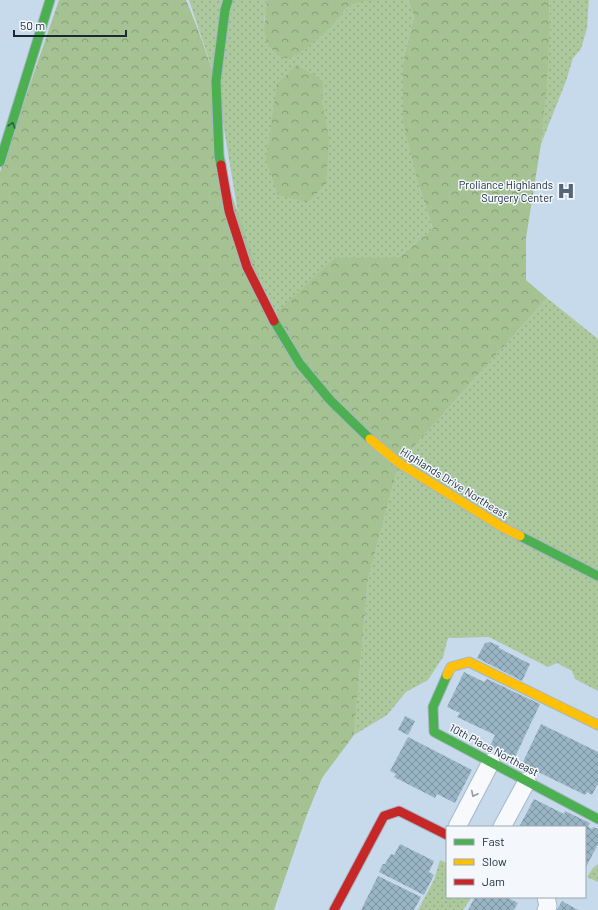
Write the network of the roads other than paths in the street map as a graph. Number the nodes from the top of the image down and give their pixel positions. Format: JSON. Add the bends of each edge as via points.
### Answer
{"nodes":[{"id":1,"x":50,"y":0,"type":"edge"},
{"id":2,"x":55,"y":0,"type":"edge"},
{"id":3,"x":228,"y":0,"type":"edge"},
{"id":4,"x":33,"y":56,"type":"junction"},
{"id":5,"x":0,"y":162,"type":"edge"},
{"id":6,"x":598,"y":576,"type":"edge"},
{"id":7,"x":598,"y":725,"type":"edge"},
{"id":8,"x":491,"y":762,"type":"junction"},
{"id":9,"x":527,"y":781,"type":"junction"},
{"id":10,"x":598,"y":819,"type":"edge"},
{"id":11,"x":458,"y":826,"type":"edge"},
{"id":12,"x":503,"y":826,"type":"edge"},
{"id":13,"x":446,"y":835,"type":"edge"},
{"id":14,"x":546,"y":898,"type":"edge"},
{"id":15,"x":334,"y":910,"type":"edge"},
{"id":16,"x":546,"y":910,"type":"edge"}],
"edges":[{"from":1,"to":4,"type":"main road"},
{"from":2,"to":4,"type":"main road"},
{"from":3,"to":6,"type":"main road","name":"Highlands Drive Northeast","via":[[216,81],[219,156],[229,210],[247,267],[272,318],[300,364],[330,400],[399,463],[502,528]]},
{"from":5,"to":4,"type":"main road","one_way":true},
{"from":7,"to":8,"type":"main road","name":"10th Place Northeast","via":[[469,662],[451,667],[433,707],[434,732]]},
{"from":8,"to":9,"type":"main road","name":"10th Place Northeast"},
{"from":8,"to":11,"type":"street","one_way":true},
{"from":9,"to":10,"type":"main road","name":"10th Place Northeast"},
{"from":9,"to":12,"type":"street"},
{"from":13,"to":15,"type":"main road","via":[[399,812],[384,816]]},
{"from":14,"to":16,"type":"street"}]}
